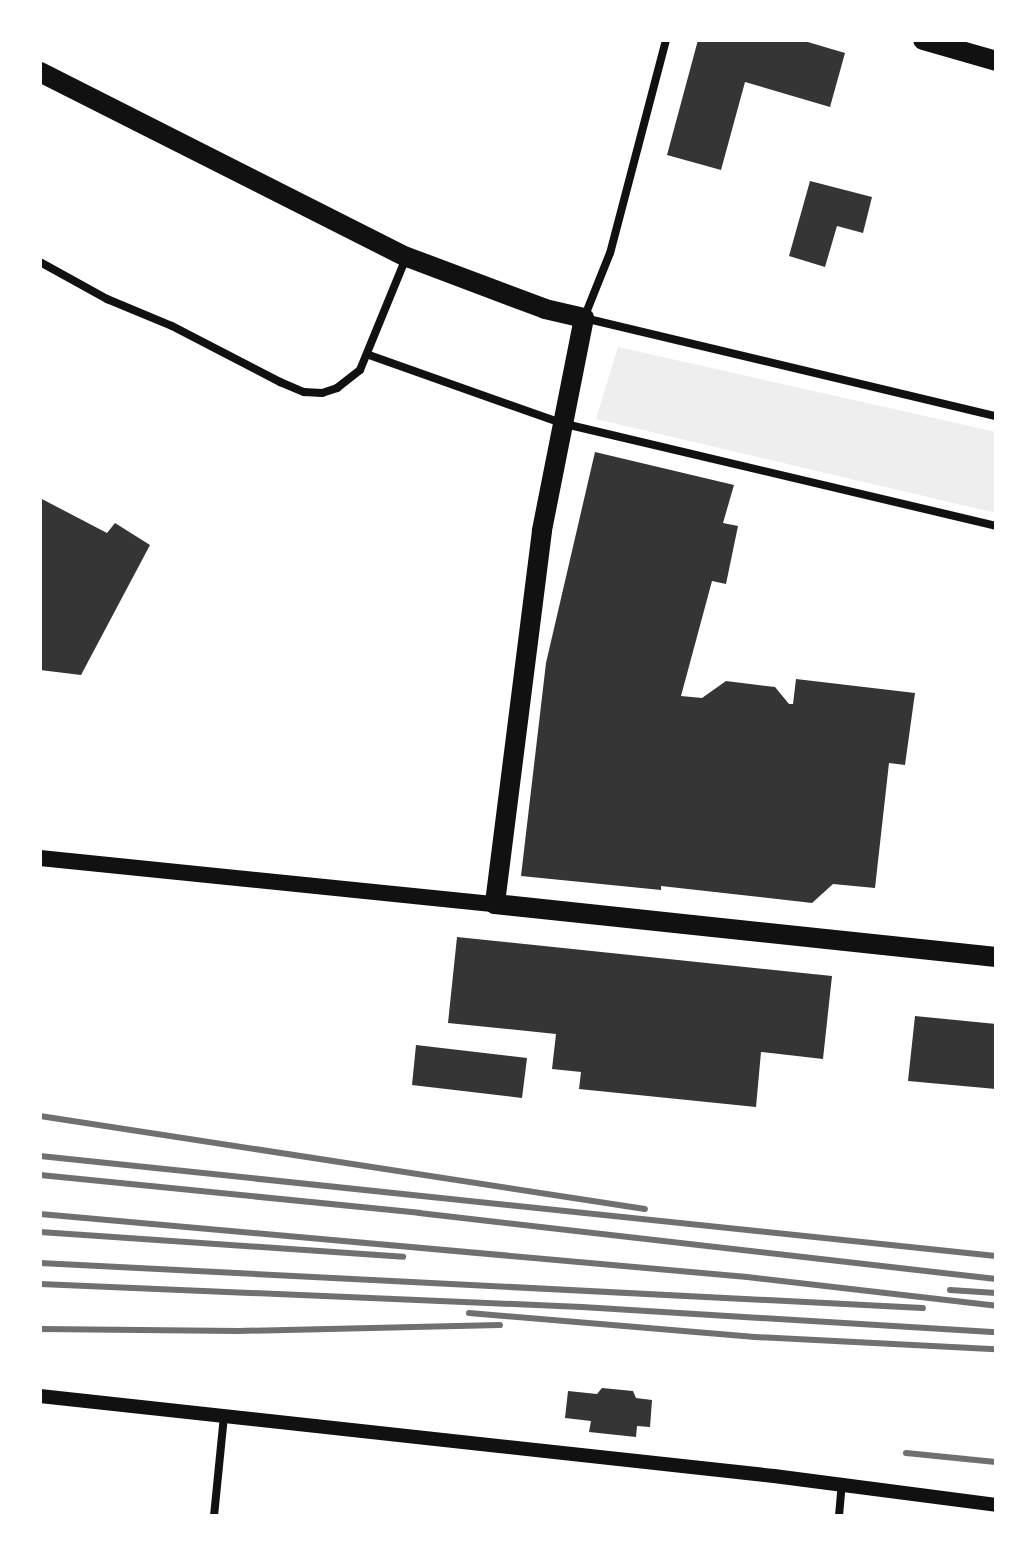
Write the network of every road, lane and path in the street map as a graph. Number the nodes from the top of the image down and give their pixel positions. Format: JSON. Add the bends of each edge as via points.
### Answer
{"nodes":[{"id":1,"x":666,"y":40,"type":"edge"},
{"id":2,"x":923,"y":40,"type":"edge"},
{"id":3,"x":996,"y":61,"type":"edge"},
{"id":4,"x":40,"y":72,"type":"edge"},
{"id":5,"x":407,"y":257,"type":"junction"},
{"id":6,"x":40,"y":262,"type":"edge"},
{"id":7,"x":584,"y":318,"type":"junction"},
{"id":8,"x":369,"y":355,"type":"junction"},
{"id":9,"x":996,"y":416,"type":"edge"},
{"id":10,"x":561,"y":423,"type":"junction"},
{"id":11,"x":996,"y":526,"type":"edge"},
{"id":12,"x":40,"y":858,"type":"edge"},
{"id":13,"x":495,"y":904,"type":"junction"},
{"id":14,"x":996,"y":957,"type":"edge"},
{"id":15,"x":40,"y":1396,"type":"edge"},
{"id":16,"x":224,"y":1415,"type":"junction"},
{"id":17,"x":842,"y":1484,"type":"junction"},
{"id":18,"x":996,"y":1505,"type":"edge"},
{"id":19,"x":214,"y":1516,"type":"edge"},
{"id":20,"x":839,"y":1516,"type":"edge"}],
"edges":[{"from":1,"to":7,"type":"street","via":[[610,253]]},
{"from":2,"to":3,"type":"main road"},
{"from":4,"to":5,"type":"main road"},
{"from":5,"to":7,"type":"main road","via":[[545,309]]},
{"from":5,"to":8,"type":"street"},
{"from":6,"to":8,"type":"street","via":[[304,392],[337,388]]},
{"from":7,"to":9,"type":"street"},
{"from":7,"to":10,"type":"main road"},
{"from":8,"to":10,"type":"street"},
{"from":10,"to":11,"type":"street"},
{"from":10,"to":13,"type":"main road","via":[[542,531]]},
{"from":12,"to":13,"type":"main road"},
{"from":13,"to":14,"type":"main road"},
{"from":15,"to":16,"type":"street"},
{"from":16,"to":17,"type":"street"},
{"from":16,"to":19,"type":"street"},
{"from":17,"to":18,"type":"street"},
{"from":17,"to":20,"type":"street"}]}
